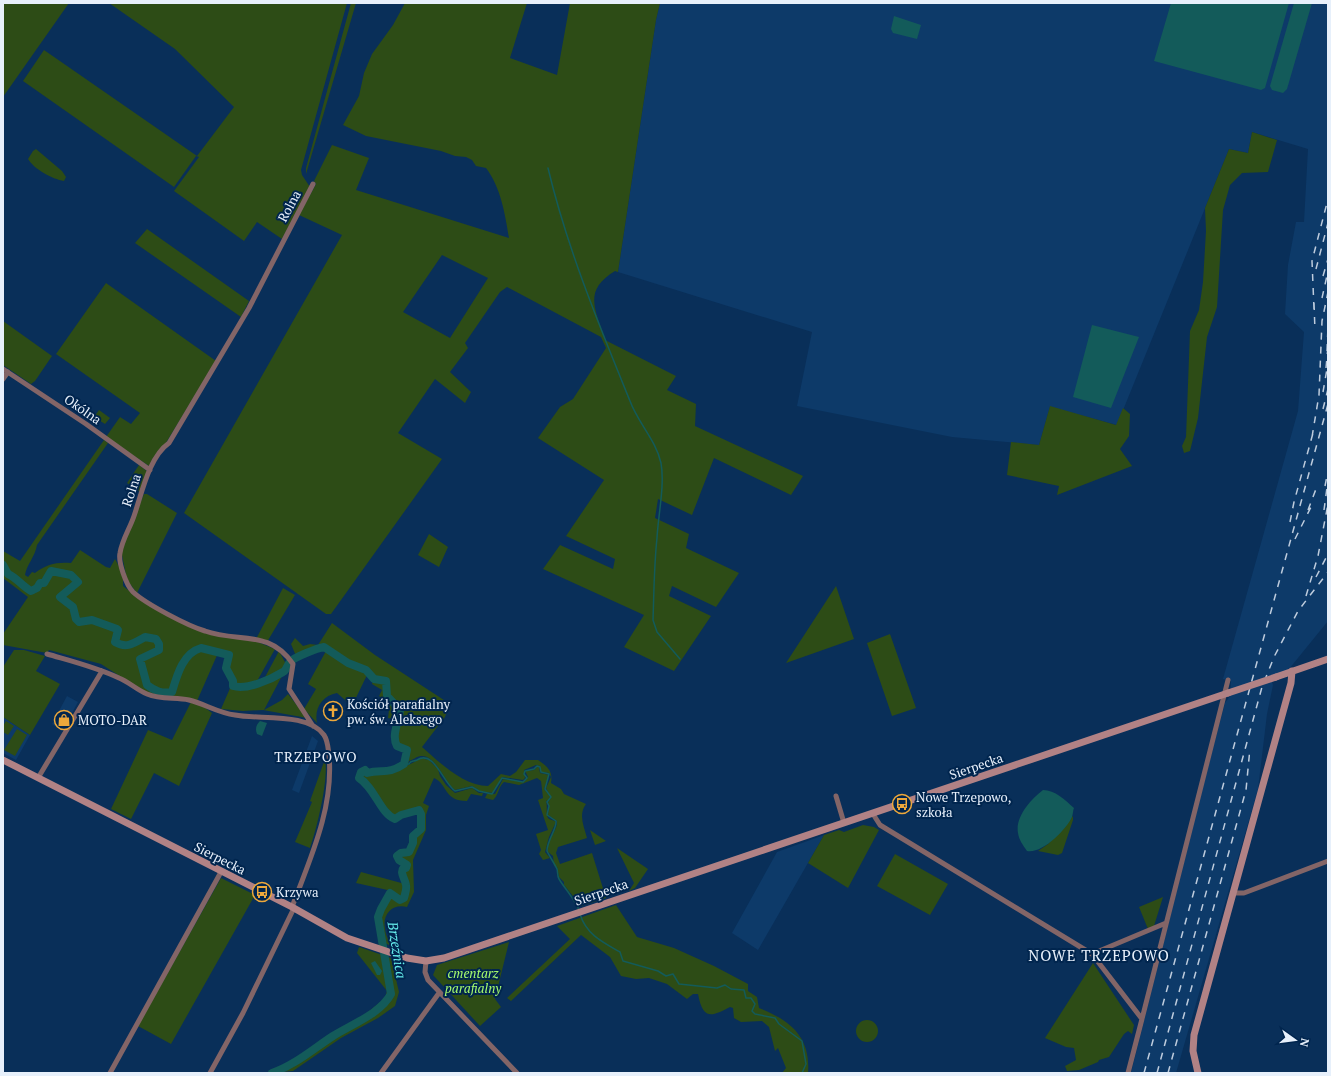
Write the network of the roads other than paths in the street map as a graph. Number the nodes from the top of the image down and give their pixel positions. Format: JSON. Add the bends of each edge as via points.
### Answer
{"nodes":[{"id":1,"x":313,"y":184,"type":"dead end"},
{"id":2,"x":3,"y":368,"type":"edge"},
{"id":3,"x":8,"y":372,"type":"junction"},
{"id":4,"x":3,"y":380,"type":"edge"},
{"id":5,"x":150,"y":470,"type":"junction"},
{"id":6,"x":47,"y":654,"type":"dead end"},
{"id":7,"x":1328,"y":659,"type":"edge"},
{"id":8,"x":102,"y":671,"type":"junction"},
{"id":9,"x":1292,"y":671,"type":"junction"},
{"id":10,"x":1228,"y":680,"type":"dead end"},
{"id":11,"x":1226,"y":693,"type":"junction"},
{"id":12,"x":313,"y":726,"type":"junction"},
{"id":13,"x":3,"y":760,"type":"edge"},
{"id":14,"x":38,"y":778,"type":"junction"},
{"id":15,"x":836,"y":796,"type":"dead end"},
{"id":16,"x":873,"y":814,"type":"junction"},
{"id":17,"x":844,"y":823,"type":"junction"},
{"id":18,"x":1328,"y":861,"type":"edge"},
{"id":19,"x":221,"y":872,"type":"junction"},
{"id":20,"x":1234,"y":893,"type":"junction"},
{"id":21,"x":293,"y":908,"type":"junction"},
{"id":22,"x":1166,"y":923,"type":"junction"},
{"id":23,"x":1092,"y":954,"type":"junction"},
{"id":24,"x":426,"y":961,"type":"junction"},
{"id":25,"x":439,"y":993,"type":"junction"},
{"id":26,"x":1142,"y":1019,"type":"junction"},
{"id":27,"x":110,"y":1073,"type":"edge"},
{"id":28,"x":210,"y":1073,"type":"edge"},
{"id":29,"x":381,"y":1073,"type":"edge"},
{"id":30,"x":517,"y":1073,"type":"edge"},
{"id":31,"x":1128,"y":1073,"type":"edge"},
{"id":32,"x":1198,"y":1073,"type":"edge"}],
"edges":[{"from":1,"to":5,"type":"street","name":"Rolna","via":[[229,344],[170,443],[165,446]]},
{"from":2,"to":3,"type":"street","name":"Okólna"},
{"from":3,"to":4,"type":"street"},
{"from":3,"to":5,"type":"street","name":"Okólna"},
{"from":5,"to":12,"type":"street","name":"Rolna","via":[[120,553],[128,586],[142,598],[204,631],[251,638],[284,651],[291,661],[289,689]]},
{"from":6,"to":8,"type":"street"},
{"from":7,"to":9,"type":"street","name":"Sierpecka"},
{"from":8,"to":12,"type":"street","via":[[155,697],[190,700],[237,716],[282,717]]},
{"from":8,"to":14,"type":"street"},
{"from":9,"to":11,"type":"street","name":"Sierpecka","bridge":true},
{"from":9,"to":20,"type":"street","via":[[1291,683]]},
{"from":10,"to":11,"type":"street"},
{"from":11,"to":16,"type":"street","name":"Sierpecka"},
{"from":11,"to":22,"type":"street"},
{"from":12,"to":21,"type":"street","via":[[324,734],[328,743],[328,786],[314,849]]},
{"from":13,"to":14,"type":"street","name":"Sierpecka"},
{"from":14,"to":19,"type":"street","name":"Sierpecka"},
{"from":15,"to":17,"type":"street"},
{"from":16,"to":17,"type":"street","name":"Sierpecka"},
{"from":16,"to":23,"type":"street","via":[[880,825]]},
{"from":17,"to":24,"type":"street","name":"Sierpecka","via":[[444,958]]},
{"from":18,"to":20,"type":"street","via":[[1244,893]]},
{"from":19,"to":21,"type":"street","name":"Sierpecka"},
{"from":19,"to":27,"type":"street"},
{"from":20,"to":32,"type":"street","via":[[1194,1035],[1193,1051]]},
{"from":21,"to":24,"type":"street","name":"Sierpecka","via":[[338,933],[395,954]]},
{"from":21,"to":28,"type":"street","via":[[243,1013]]},
{"from":22,"to":23,"type":"street"},
{"from":22,"to":26,"type":"street"},
{"from":23,"to":26,"type":"street"},
{"from":24,"to":25,"type":"street","via":[[426,976]]},
{"from":25,"to":29,"type":"street"},
{"from":25,"to":30,"type":"street"},
{"from":26,"to":31,"type":"street"}]}
